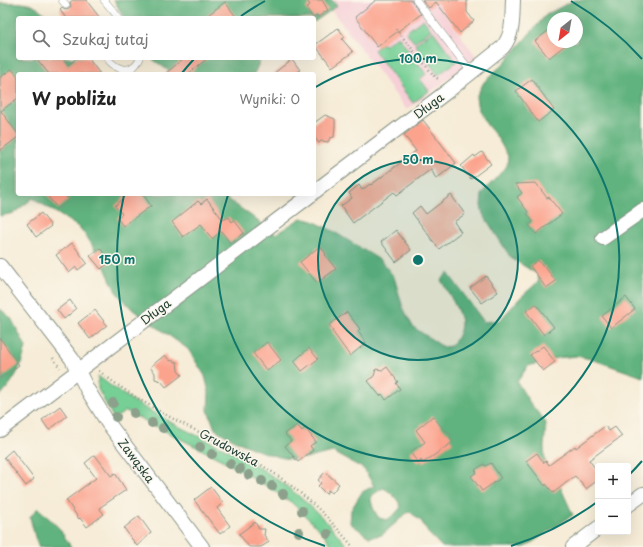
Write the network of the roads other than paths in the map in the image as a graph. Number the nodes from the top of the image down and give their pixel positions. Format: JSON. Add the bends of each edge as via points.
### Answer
{"nodes":[{"id":1,"x":104,"y":0,"type":"edge"},
{"id":2,"x":416,"y":0,"type":"edge"},
{"id":3,"x":513,"y":0,"type":"edge"},
{"id":4,"x":117,"y":16,"type":"edge"},
{"id":5,"x":109,"y":60,"type":"edge"},
{"id":6,"x":139,"y":60,"type":"edge"},
{"id":7,"x":472,"y":72,"type":"junction"},
{"id":8,"x":316,"y":191,"type":"edge"},
{"id":9,"x":309,"y":196,"type":"edge"},
{"id":10,"x":643,"y":210,"type":"edge"},
{"id":11,"x":603,"y":238,"type":"dead end"},
{"id":12,"x":0,"y":266,"type":"edge"},
{"id":13,"x":77,"y":371,"type":"junction"},
{"id":14,"x":0,"y":430,"type":"edge"},
{"id":15,"x":643,"y":494,"type":"edge"},
{"id":16,"x":631,"y":504,"type":"edge"},
{"id":17,"x":595,"y":530,"type":"edge"},
{"id":18,"x":202,"y":547,"type":"edge"},
{"id":19,"x":573,"y":547,"type":"edge"}],
"edges":[{"from":1,"to":4,"type":"lane"},
{"from":2,"to":7,"type":"lane"},
{"from":3,"to":7,"type":"street","name":"Długa","via":[[512,26],[508,40]]},
{"from":5,"to":6,"type":"lane","via":[[115,66],[129,70],[136,66]]},
{"from":7,"to":8,"type":"street","name":"Długa"},
{"from":9,"to":13,"type":"street","name":"Długa"},
{"from":10,"to":11,"type":"street"},
{"from":12,"to":13,"type":"street","via":[[72,359]]},
{"from":13,"to":14,"type":"street","name":"Długa"},
{"from":13,"to":18,"type":"street","name":"Zawąska","via":[[108,423]]},
{"from":15,"to":16,"type":"street"},
{"from":17,"to":19,"type":"street"}]}
